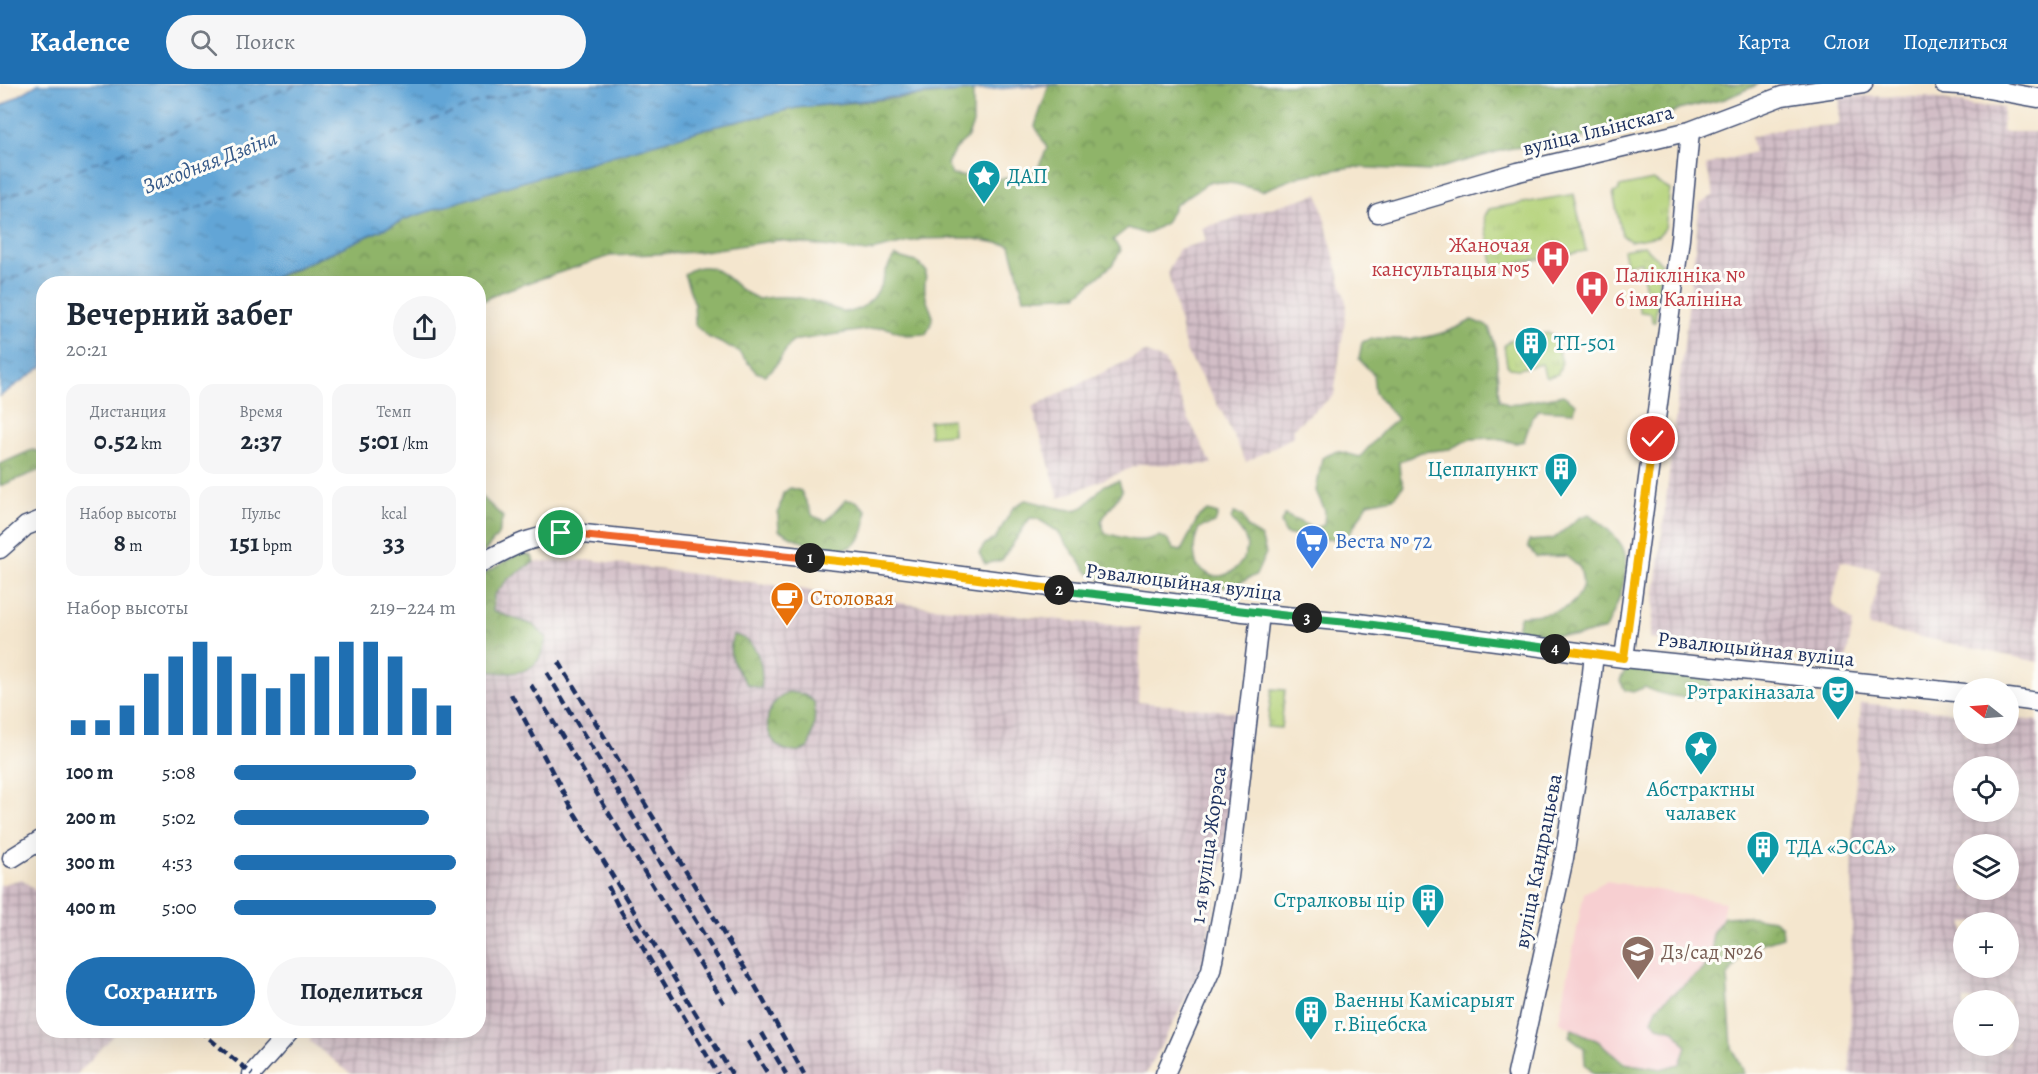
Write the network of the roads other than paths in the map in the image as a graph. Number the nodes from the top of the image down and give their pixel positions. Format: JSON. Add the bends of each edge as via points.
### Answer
{"nodes":[{"id":1,"x":1863,"y":84,"type":"edge"},
{"id":2,"x":1944,"y":84,"type":"edge"},
{"id":3,"x":2038,"y":98,"type":"edge"},
{"id":4,"x":1690,"y":131,"type":"junction"},
{"id":5,"x":1378,"y":213,"type":"dead end"},
{"id":6,"x":36,"y":522,"type":"edge"},
{"id":7,"x":0,"y":549,"type":"edge"},
{"id":8,"x":486,"y":561,"type":"edge"},
{"id":9,"x":1260,"y":614,"type":"junction"},
{"id":10,"x":1594,"y":654,"type":"junction"},
{"id":11,"x":1624,"y":658,"type":"junction"},
{"id":12,"x":1953,"y":692,"type":"edge"},
{"id":13,"x":2019,"y":699,"type":"edge"},
{"id":14,"x":2038,"y":702,"type":"edge"},
{"id":15,"x":36,"y":843,"type":"edge"},
{"id":16,"x":12,"y":858,"type":"dead end"},
{"id":17,"x":284,"y":1038,"type":"edge"},
{"id":18,"x":252,"y":1074,"type":"edge"},
{"id":19,"x":1165,"y":1074,"type":"edge"},
{"id":20,"x":1517,"y":1074,"type":"edge"}],
"edges":[{"from":1,"to":4,"type":"street","name":"вуліца Ільінскага","via":[[1782,96]]},
{"from":2,"to":3,"type":"street"},
{"from":4,"to":5,"type":"street","name":"вуліца Ільінскага","via":[[1518,172]]},
{"from":4,"to":11,"type":"street","via":[[1680,240]]},
{"from":6,"to":7,"type":"street"},
{"from":8,"to":9,"type":"street","name":"Рэвалюцыйная вуліца","via":[[513,545],[541,536],[584,534],[876,565]]},
{"from":9,"to":10,"type":"street","name":"Рэвалюцыйная вуліца"},
{"from":9,"to":19,"type":"street","name":"1-я вуліца Жорэса","via":[[1229,877],[1211,970]]},
{"from":10,"to":11,"type":"street","name":"Рэвалюцыйная вуліца"},
{"from":10,"to":20,"type":"street","name":"вуліца Кандрацьева","via":[[1564,858]]},
{"from":11,"to":12,"type":"street","name":"Рэвалюцыйная вуліца"},
{"from":13,"to":14,"type":"street"},
{"from":15,"to":16,"type":"street"},
{"from":17,"to":18,"type":"street"}]}
